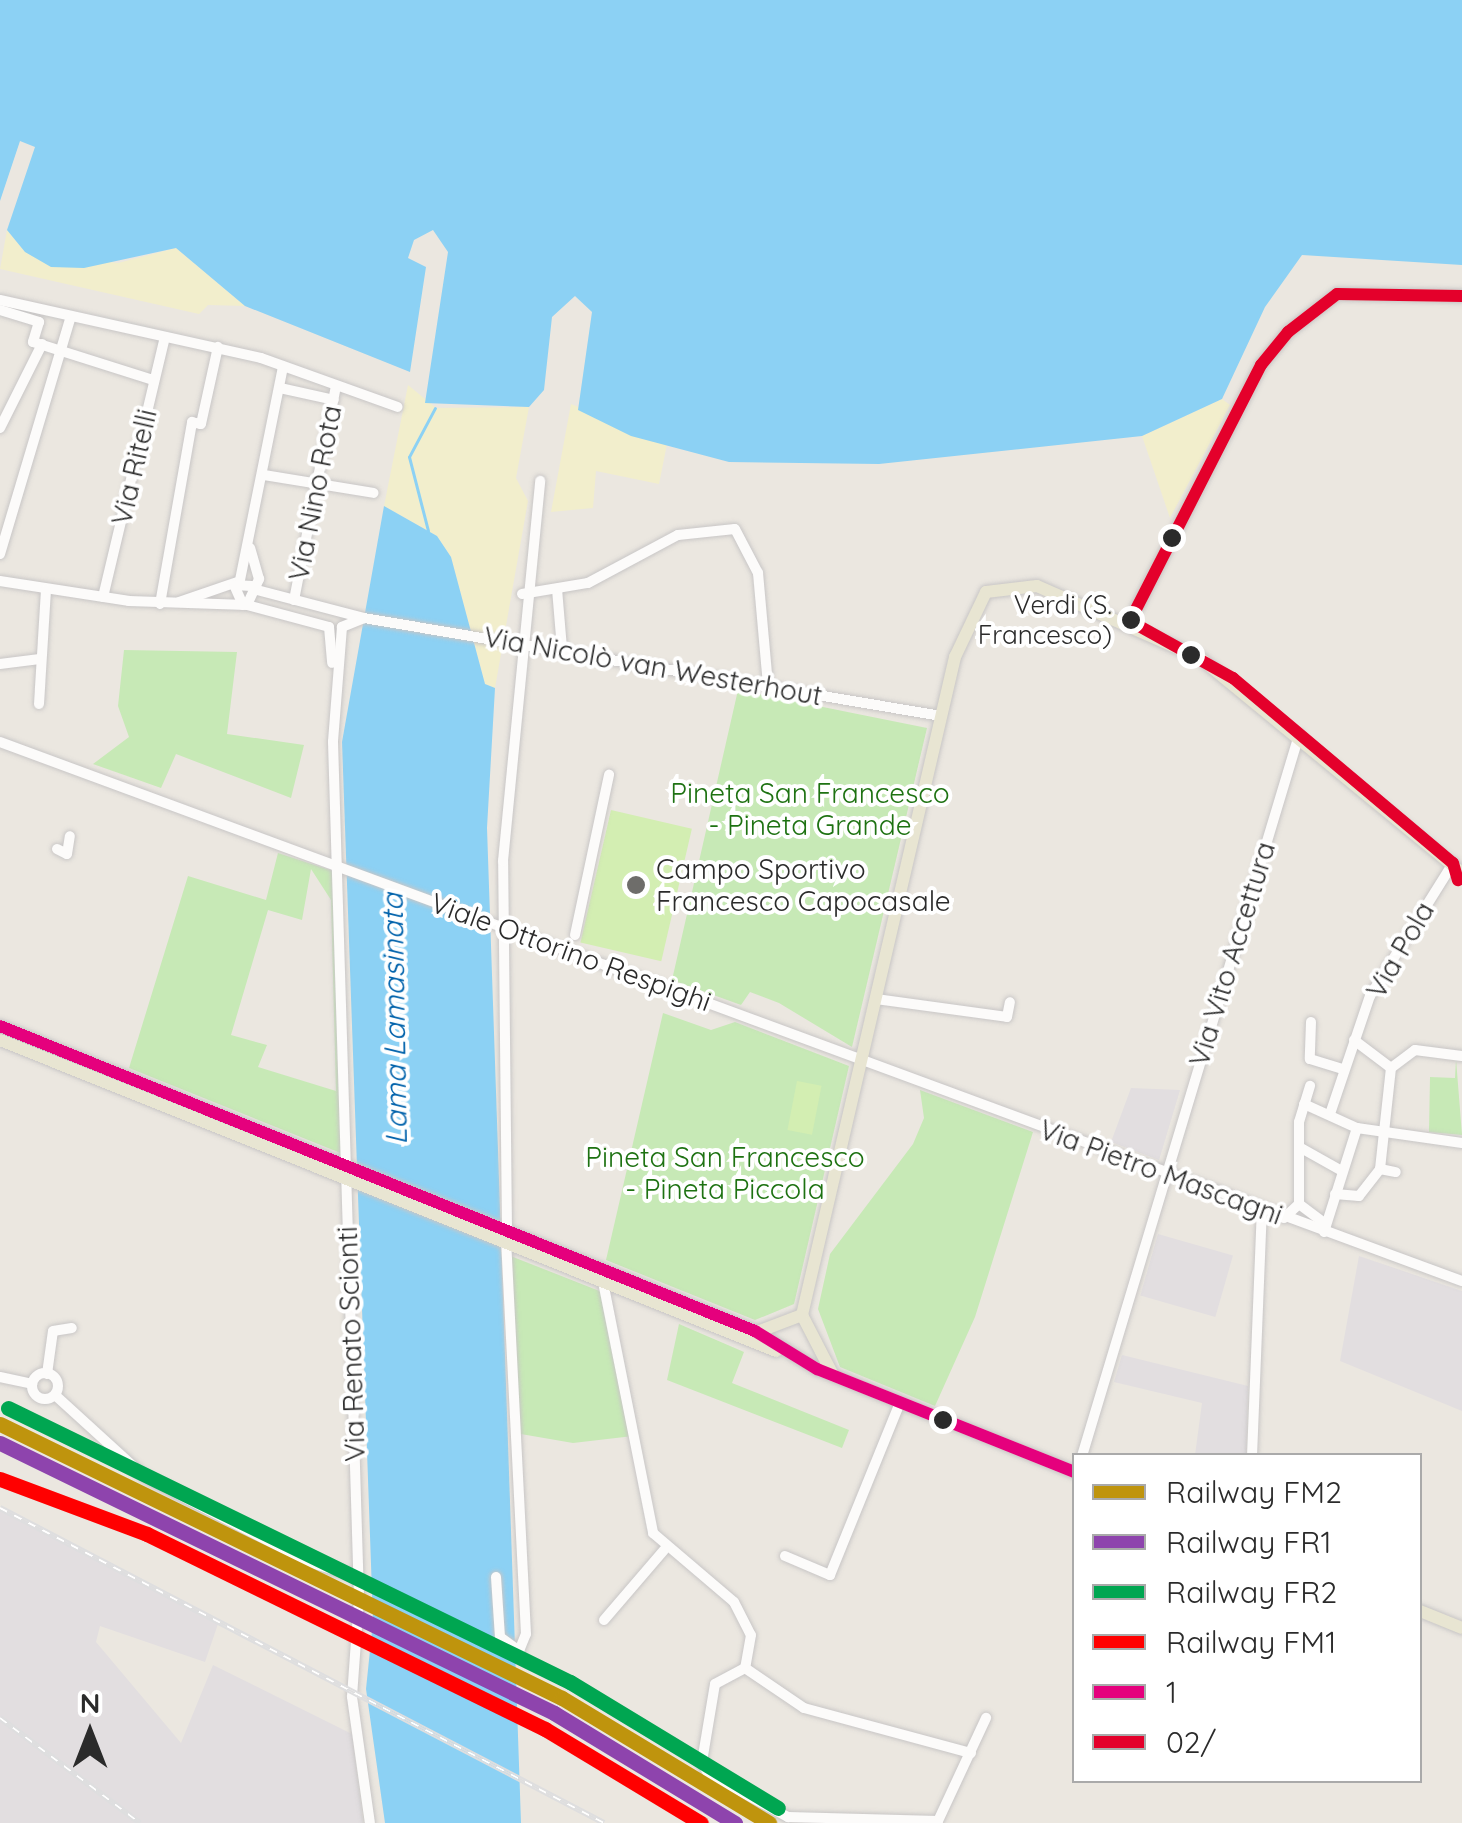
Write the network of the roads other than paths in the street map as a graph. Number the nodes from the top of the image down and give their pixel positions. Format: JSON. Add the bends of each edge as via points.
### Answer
{"nodes":[{"id":1,"x":1462,"y":296,"type":"edge"},
{"id":2,"x":0,"y":300,"type":"edge"},
{"id":3,"x":0,"y":310,"type":"edge"},
{"id":4,"x":70,"y":319,"type":"junction"},
{"id":5,"x":164,"y":337,"type":"junction"},
{"id":6,"x":38,"y":343,"type":"junction"},
{"id":7,"x":218,"y":348,"type":"junction"},
{"id":8,"x":62,"y":350,"type":"junction"},
{"id":9,"x":283,"y":366,"type":"junction"},
{"id":10,"x":154,"y":380,"type":"junction"},
{"id":11,"x":336,"y":386,"type":"junction"},
{"id":12,"x":280,"y":388,"type":"junction"},
{"id":13,"x":334,"y":400,"type":"junction"},
{"id":14,"x":398,"y":407,"type":"dead end"},
{"id":15,"x":0,"y":428,"type":"edge"},
{"id":16,"x":264,"y":475,"type":"junction"},
{"id":17,"x":540,"y":481,"type":"dead end"},
{"id":18,"x":319,"y":484,"type":"junction"},
{"id":19,"x":374,"y":493,"type":"dead end"},
{"id":20,"x":250,"y":547,"type":"junction"},
{"id":21,"x":0,"y":554,"type":"edge"},
{"id":22,"x":0,"y":581,"type":"edge"},
{"id":23,"x":238,"y":581,"type":"junction"},
{"id":24,"x":46,"y":588,"type":"junction"},
{"id":25,"x":256,"y":588,"type":"junction"},
{"id":26,"x":557,"y":589,"type":"junction"},
{"id":27,"x":522,"y":594,"type":"junction"},
{"id":28,"x":102,"y":597,"type":"junction"},
{"id":29,"x":294,"y":600,"type":"junction"},
{"id":30,"x":160,"y":604,"type":"junction"},
{"id":31,"x":174,"y":604,"type":"junction"},
{"id":32,"x":246,"y":605,"type":"junction"},
{"id":33,"x":338,"y":610,"type":"junction"},
{"id":34,"x":364,"y":618,"type":"junction"},
{"id":35,"x":1130,"y":621,"type":"junction"},
{"id":36,"x":327,"y":626,"type":"junction"},
{"id":37,"x":343,"y":626,"type":"junction"},
{"id":38,"x":516,"y":642,"type":"junction"},
{"id":39,"x":562,"y":648,"type":"junction"},
{"id":40,"x":40,"y":658,"type":"junction"},
{"id":41,"x":0,"y":664,"type":"edge"},
{"id":42,"x":334,"y":669,"type":"junction"},
{"id":43,"x":768,"y":686,"type":"junction"},
{"id":44,"x":39,"y":704,"type":"dead end"},
{"id":45,"x":942,"y":716,"type":"junction"},
{"id":46,"x":1299,"y":735,"type":"junction"},
{"id":47,"x":0,"y":742,"type":"edge"},
{"id":48,"x":610,"y":775,"type":"dead end"},
{"id":49,"x":70,"y":836,"type":"dead end"},
{"id":50,"x":63,"y":853,"type":"dead end"},
{"id":51,"x":338,"y":865,"type":"junction"},
{"id":52,"x":1459,"y":867,"type":"edge"},
{"id":53,"x":499,"y":926,"type":"junction"},
{"id":54,"x":576,"y":935,"type":"dead end"},
{"id":55,"x":876,"y":1000,"type":"junction"},
{"id":56,"x":1010,"y":1002,"type":"dead end"},
{"id":57,"x":1311,"y":1022,"type":"dead end"},
{"id":58,"x":0,"y":1026,"type":"edge"},
{"id":59,"x":0,"y":1040,"type":"edge"},
{"id":60,"x":1354,"y":1040,"type":"junction"},
{"id":61,"x":1462,"y":1056,"type":"edge"},
{"id":62,"x":861,"y":1060,"type":"junction"},
{"id":63,"x":1391,"y":1068,"type":"junction"},
{"id":64,"x":1342,"y":1070,"type":"junction"},
{"id":65,"x":1310,"y":1086,"type":"dead end"},
{"id":66,"x":1304,"y":1104,"type":"junction"},
{"id":67,"x":1331,"y":1111,"type":"junction"},
{"id":68,"x":1357,"y":1128,"type":"junction"},
{"id":69,"x":1382,"y":1131,"type":"junction"},
{"id":70,"x":1462,"y":1143,"type":"edge"},
{"id":71,"x":1301,"y":1148,"type":"junction"},
{"id":72,"x":1380,"y":1168,"type":"junction"},
{"id":73,"x":1342,"y":1171,"type":"junction"},
{"id":74,"x":1396,"y":1172,"type":"dead end"},
{"id":75,"x":348,"y":1173,"type":"junction"},
{"id":76,"x":1166,"y":1173,"type":"junction"},
{"id":77,"x":1336,"y":1194,"type":"junction"},
{"id":78,"x":1299,"y":1204,"type":"junction"},
{"id":79,"x":1262,"y":1209,"type":"junction"},
{"id":80,"x":1284,"y":1218,"type":"junction"},
{"id":81,"x":1324,"y":1227,"type":"junction"},
{"id":82,"x":506,"y":1236,"type":"junction"},
{"id":83,"x":1462,"y":1281,"type":"edge"},
{"id":84,"x":603,"y":1282,"type":"junction"},
{"id":85,"x":802,"y":1316,"type":"junction"},
{"id":86,"x":72,"y":1328,"type":"dead end"},
{"id":87,"x":755,"y":1331,"type":"junction"},
{"id":88,"x":788,"y":1354,"type":"junction"},
{"id":89,"x":47,"y":1374,"type":"junction"},
{"id":90,"x":0,"y":1376,"type":"edge"},
{"id":91,"x":834,"y":1376,"type":"junction"},
{"id":92,"x":32,"y":1384,"type":"junction"},
{"id":93,"x":55,"y":1395,"type":"junction"},
{"id":94,"x":900,"y":1403,"type":"junction"},
{"id":95,"x":1083,"y":1453,"type":"edge"},
{"id":96,"x":1252,"y":1453,"type":"edge"},
{"id":97,"x":1072,"y":1471,"type":"edge"},
{"id":98,"x":664,"y":1550,"type":"junction"},
{"id":99,"x":785,"y":1556,"type":"dead end"},
{"id":100,"x":358,"y":1576,"type":"junction"},
{"id":101,"x":496,"y":1577,"type":"dead end"},
{"id":102,"x":1422,"y":1612,"type":"edge"},
{"id":103,"x":604,"y":1620,"type":"dead end"},
{"id":104,"x":1462,"y":1628,"type":"edge"},
{"id":105,"x":745,"y":1668,"type":"junction"},
{"id":106,"x":986,"y":1718,"type":"dead end"},
{"id":107,"x":972,"y":1753,"type":"junction"},
{"id":108,"x":370,"y":1823,"type":"edge"}],
"edges":[{"from":1,"to":35,"type":"main road","via":[[1331,296],[1261,365]]},
{"from":2,"to":4,"type":"street"},
{"from":3,"to":6,"type":"street","via":[[39,322]]},
{"from":4,"to":5,"type":"street"},
{"from":4,"to":8,"type":"street"},
{"from":5,"to":7,"type":"street"},
{"from":5,"to":10,"type":"street","name":"Via Ritelli"},
{"from":6,"to":8,"type":"street"},
{"from":6,"to":15,"type":"street"},
{"from":7,"to":9,"type":"street"},
{"from":7,"to":30,"type":"street","via":[[201,424],[192,422]]},
{"from":8,"to":10,"type":"street"},
{"from":8,"to":21,"type":"street"},
{"from":9,"to":11,"type":"street"},
{"from":9,"to":12,"type":"street"},
{"from":10,"to":28,"type":"street","name":"Via Ritelli"},
{"from":11,"to":13,"type":"street","name":"Via Nino Rota"},
{"from":11,"to":14,"type":"street"},
{"from":12,"to":13,"type":"street"},
{"from":12,"to":16,"type":"street"},
{"from":13,"to":18,"type":"street","name":"Via Nino Rota"},
{"from":16,"to":18,"type":"street"},
{"from":16,"to":20,"type":"street"},
{"from":17,"to":27,"type":"street"},
{"from":18,"to":19,"type":"street"},
{"from":18,"to":29,"type":"street","name":"Via Nino Rota"},
{"from":20,"to":23,"type":"street"},
{"from":20,"to":25,"type":"street"},
{"from":22,"to":24,"type":"street","name":"Via Nicolò van Westerhout"},
{"from":23,"to":25,"type":"street","name":"Via Nicolò van Westerhout"},
{"from":23,"to":31,"type":"street"},
{"from":23,"to":32,"type":"street","via":[[232,596]]},
{"from":24,"to":28,"type":"street","name":"Via Nicolò van Westerhout"},
{"from":24,"to":40,"type":"street"},
{"from":25,"to":29,"type":"street","name":"Via Nicolò van Westerhout"},
{"from":25,"to":32,"type":"street"},
{"from":26,"to":27,"type":"street"},
{"from":26,"to":39,"type":"street"},
{"from":26,"to":43,"type":"street","via":[[588,584],[678,535],[741,532],[758,573]]},
{"from":27,"to":38,"type":"street"},
{"from":28,"to":30,"type":"street","name":"Via Nicolò van Westerhout"},
{"from":29,"to":33,"type":"street","name":"Via Nicolò van Westerhout"},
{"from":30,"to":31,"type":"street","name":"Via Nicolò van Westerhout"},
{"from":31,"to":32,"type":"street","name":"Via Nicolò van Westerhout"},
{"from":32,"to":36,"type":"street","name":"Via Nicolò van Westerhout"},
{"from":33,"to":34,"type":"street","name":"Via Nicolò van Westerhout"},
{"from":33,"to":36,"type":"street"},
{"from":33,"to":37,"type":"street"},
{"from":34,"to":37,"type":"street","name":"Via Nicolò van Westerhout"},
{"from":34,"to":38,"type":"street","name":"Via Nicolò van Westerhout"},
{"from":35,"to":45,"type":"main road","via":[[1038,586],[999,586],[972,608]]},
{"from":35,"to":46,"type":"main road","via":[[1233,678]]},
{"from":36,"to":37,"type":"street","name":"Via Nicolò van Westerhout"},
{"from":36,"to":42,"type":"street"},
{"from":37,"to":42,"type":"street"},
{"from":38,"to":39,"type":"street","name":"Via Nicolò van Westerhout"},
{"from":38,"to":53,"type":"street"},
{"from":39,"to":43,"type":"street","name":"Via Nicolò van Westerhout"},
{"from":40,"to":41,"type":"street"},
{"from":40,"to":44,"type":"street"},
{"from":42,"to":51,"type":"street","name":"Via Renato Scionti"},
{"from":43,"to":45,"type":"street","name":"Via Nicolò van Westerhout"},
{"from":45,"to":55,"type":"main road"},
{"from":46,"to":52,"type":"main road"},
{"from":46,"to":76,"type":"street","name":"Via Vito Accettura"},
{"from":47,"to":51,"type":"street","name":"Viale Ottorino Respighi"},
{"from":48,"to":54,"type":"street"},
{"from":49,"to":50,"type":"street"},
{"from":51,"to":53,"type":"street","name":"Viale Ottorino Respighi"},
{"from":51,"to":75,"type":"street","name":"Via Renato Scionti"},
{"from":52,"to":60,"type":"street","name":"Via Pola","via":[[1385,966]]},
{"from":53,"to":62,"type":"street","name":"Viale Ottorino Respighi"},
{"from":53,"to":82,"type":"street"},
{"from":55,"to":56,"type":"street","via":[[1006,1016]]},
{"from":55,"to":62,"type":"main road"},
{"from":57,"to":64,"type":"street","via":[[1310,1060]]},
{"from":58,"to":75,"type":"main road"},
{"from":59,"to":75,"type":"main road"},
{"from":60,"to":63,"type":"street"},
{"from":60,"to":64,"type":"street","name":"Via Pola"},
{"from":61,"to":63,"type":"street","via":[[1415,1050]]},
{"from":62,"to":76,"type":"street","name":"Via Pietro Mascagni"},
{"from":62,"to":85,"type":"main road"},
{"from":63,"to":69,"type":"street"},
{"from":64,"to":67,"type":"street","name":"Via Pola"},
{"from":65,"to":66,"type":"street"},
{"from":66,"to":67,"type":"street"},
{"from":66,"to":71,"type":"street"},
{"from":67,"to":68,"type":"street"},
{"from":68,"to":69,"type":"street"},
{"from":68,"to":73,"type":"street"},
{"from":69,"to":70,"type":"street"},
{"from":69,"to":72,"type":"street"},
{"from":71,"to":73,"type":"street"},
{"from":71,"to":78,"type":"street"},
{"from":72,"to":74,"type":"street"},
{"from":72,"to":77,"type":"street","via":[[1359,1196]]},
{"from":73,"to":77,"type":"street"},
{"from":75,"to":82,"type":"main road"},
{"from":75,"to":100,"type":"street","name":"Via Renato Scionti"},
{"from":76,"to":79,"type":"street","name":"Via Pietro Mascagni"},
{"from":76,"to":95,"type":"street","name":"Via Vito Accettura"},
{"from":77,"to":81,"type":"street"},
{"from":78,"to":80,"type":"street"},
{"from":78,"to":81,"type":"street"},
{"from":79,"to":80,"type":"street","name":"Via Pietro Mascagni"},
{"from":79,"to":96,"type":"street"},
{"from":80,"to":81,"type":"street","name":"Via Pietro Mascagni"},
{"from":81,"to":83,"type":"street","name":"Via Pietro Mascagni"},
{"from":82,"to":84,"type":"main road"},
{"from":82,"to":87,"type":"main road"},
{"from":82,"to":101,"type":"street","via":[[526,1634],[519,1651],[500,1637]]},
{"from":84,"to":88,"type":"main road"},
{"from":84,"to":98,"type":"street"},
{"from":85,"to":87,"type":"main road","via":[[780,1330]]},
{"from":85,"to":91,"type":"main road"},
{"from":86,"to":89,"type":"street","via":[[53,1332]]},
{"from":87,"to":88,"type":"main road"},
{"from":88,"to":91,"type":"main road"},
{"from":89,"to":92,"type":"street"},
{"from":89,"to":93,"type":"street"},
{"from":90,"to":92,"type":"street"},
{"from":91,"to":94,"type":"main road"},
{"from":92,"to":93,"type":"street","via":[[39,1398]]},
{"from":93,"to":100,"type":"street","via":[[145,1477],[311,1563]]},
{"from":94,"to":97,"type":"main road"},
{"from":94,"to":99,"type":"street","via":[[830,1575]]},
{"from":98,"to":103,"type":"street"},
{"from":98,"to":105,"type":"street","via":[[734,1602],[751,1635]]},
{"from":100,"to":108,"type":"street","name":"Via Renato Scionti","via":[[352,1697]]},
{"from":102,"to":104,"type":"main road"},
{"from":105,"to":107,"type":"street","via":[[804,1708]]},
{"from":105,"to":107,"type":"street","via":[[715,1684],[702,1762],[772,1813],[938,1821]]},
{"from":106,"to":107,"type":"street"}]}
